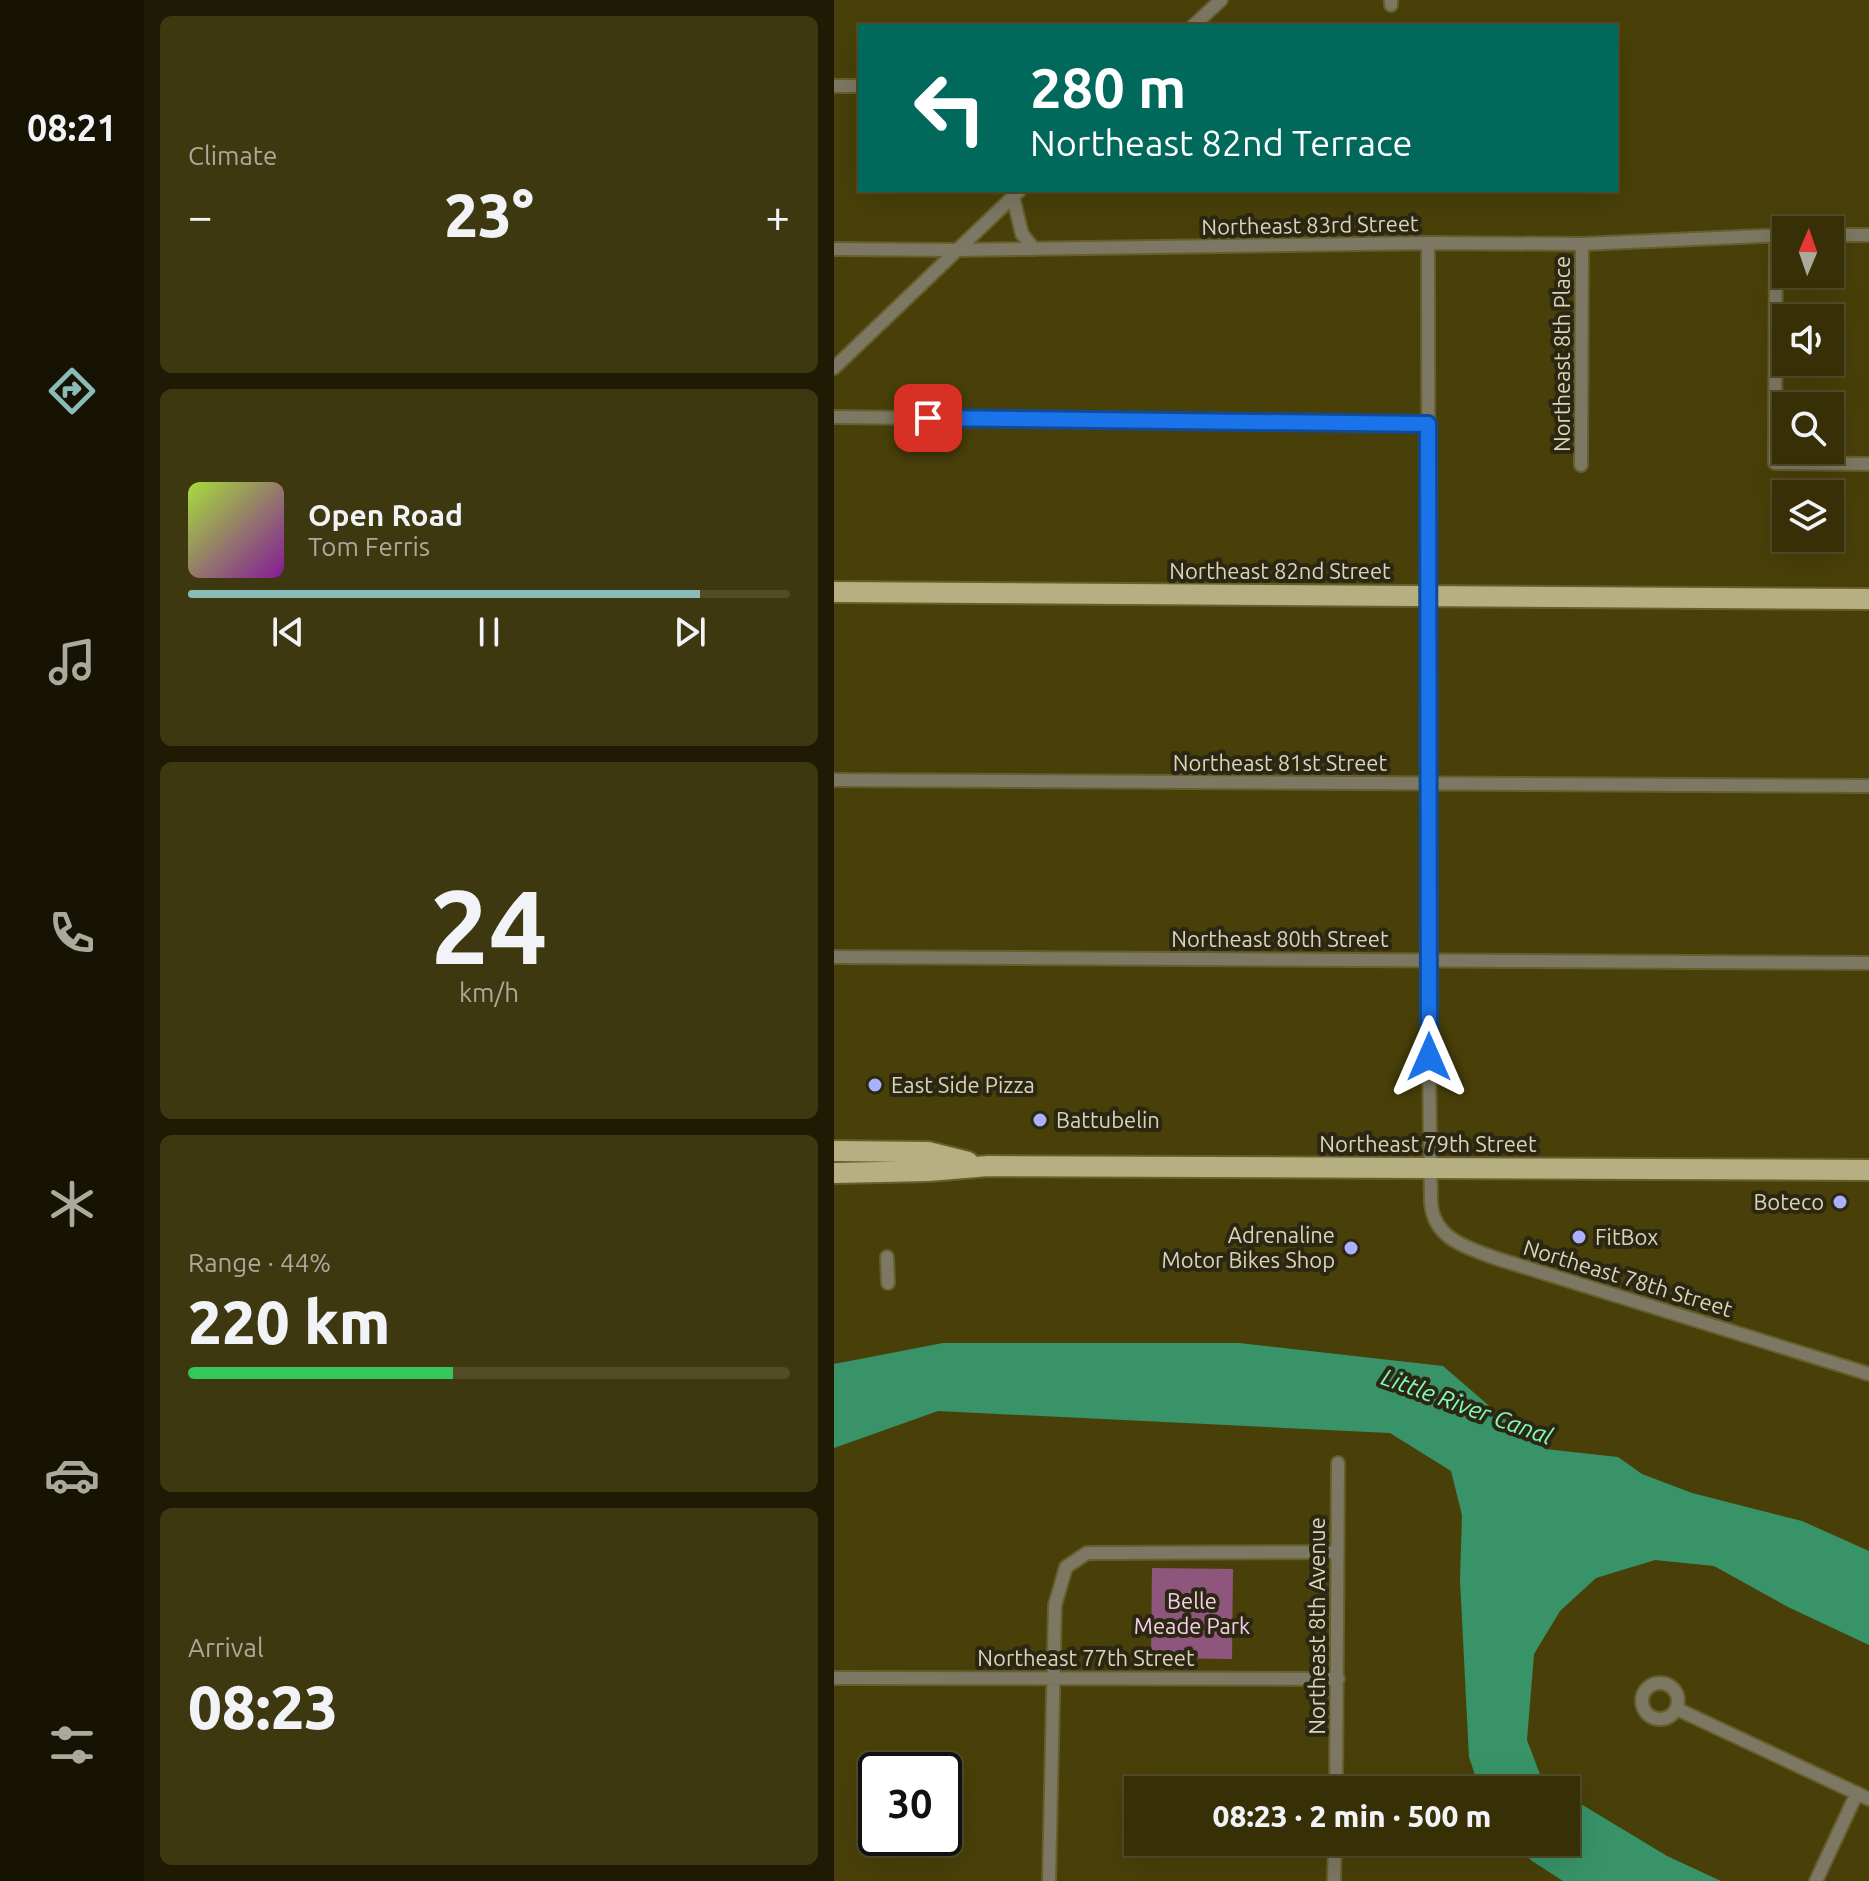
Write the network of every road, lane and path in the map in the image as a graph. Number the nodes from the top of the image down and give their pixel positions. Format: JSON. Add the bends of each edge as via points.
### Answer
{"nodes":[{"id":1,"x":1221,"y":0,"type":"edge"},
{"id":2,"x":1195,"y":24,"type":"edge"},
{"id":3,"x":834,"y":86,"type":"edge"},
{"id":4,"x":858,"y":86,"type":"edge"},
{"id":5,"x":1017,"y":193,"type":"edge"},
{"id":6,"x":1844,"y":235,"type":"edge"},
{"id":7,"x":1869,"y":235,"type":"edge"},
{"id":8,"x":1772,"y":236,"type":"edge"},
{"id":9,"x":1428,"y":243,"type":"junction"},
{"id":10,"x":1582,"y":244,"type":"junction"},
{"id":11,"x":834,"y":249,"type":"edge"},
{"id":12,"x":1034,"y":249,"type":"junction"},
{"id":13,"x":957,"y":250,"type":"junction"},
{"id":14,"x":1780,"y":288,"type":"edge"},
{"id":15,"x":834,"y":368,"type":"edge"},
{"id":16,"x":834,"y":417,"type":"edge"},
{"id":17,"x":1428,"y":424,"type":"junction"},
{"id":18,"x":1869,"y":464,"type":"edge"},
{"id":19,"x":1581,"y":465,"type":"dead end"},
{"id":20,"x":834,"y":592,"type":"edge"},
{"id":21,"x":1428,"y":596,"type":"junction"},
{"id":22,"x":1869,"y":599,"type":"edge"},
{"id":23,"x":834,"y":780,"type":"edge"},
{"id":24,"x":1428,"y":784,"type":"junction"},
{"id":25,"x":1869,"y":786,"type":"edge"},
{"id":26,"x":834,"y":957,"type":"edge"},
{"id":27,"x":1430,"y":960,"type":"junction"},
{"id":28,"x":1869,"y":963,"type":"edge"},
{"id":29,"x":834,"y":1151,"type":"edge"},
{"id":30,"x":988,"y":1166,"type":"junction"},
{"id":31,"x":1430,"y":1169,"type":"junction"},
{"id":32,"x":1869,"y":1170,"type":"edge"},
{"id":33,"x":834,"y":1173,"type":"edge"},
{"id":34,"x":887,"y":1257,"type":"dead end"},
{"id":35,"x":888,"y":1283,"type":"dead end"},
{"id":36,"x":1869,"y":1374,"type":"edge"},
{"id":37,"x":1338,"y":1463,"type":"dead end"},
{"id":38,"x":1337,"y":1552,"type":"junction"},
{"id":39,"x":834,"y":1678,"type":"edge"},
{"id":40,"x":1052,"y":1678,"type":"junction"},
{"id":41,"x":1338,"y":1679,"type":"junction"},
{"id":42,"x":1677,"y":1709,"type":"dead end"},
{"id":43,"x":1336,"y":1776,"type":"edge"},
{"id":44,"x":1863,"y":1796,"type":"edge"},
{"id":45,"x":1335,"y":1856,"type":"edge"},
{"id":46,"x":1049,"y":1881,"type":"edge"},
{"id":47,"x":1334,"y":1881,"type":"edge"},
{"id":48,"x":1816,"y":1881,"type":"edge"}],
"edges":[{"from":1,"to":2,"type":"street"},
{"from":3,"to":4,"type":"street"},
{"from":5,"to":12,"type":"street","via":[[1022,234]]},
{"from":5,"to":13,"type":"street"},
{"from":6,"to":7,"type":"street"},
{"from":8,"to":10,"type":"street","name":"Northeast 83rd Street"},
{"from":9,"to":10,"type":"street","name":"Northeast 83rd Street"},
{"from":9,"to":12,"type":"street","name":"Northeast 83rd Street"},
{"from":9,"to":17,"type":"street","name":"Northeast 78th Street"},
{"from":10,"to":19,"type":"street","name":"Northeast 8th Place"},
{"from":11,"to":13,"type":"street","name":"Northeast 83rd Street"},
{"from":12,"to":13,"type":"street","name":"Northeast 83rd Street"},
{"from":13,"to":15,"type":"street"},
{"from":14,"to":18,"type":"street","via":[[1775,463]]},
{"from":16,"to":17,"type":"street"},
{"from":17,"to":21,"type":"street","name":"Northeast 78th Street"},
{"from":20,"to":21,"type":"main road","name":"Northeast 82nd Street"},
{"from":21,"to":22,"type":"main road","name":"Northeast 82nd Street"},
{"from":21,"to":24,"type":"street","name":"Northeast 78th Street"},
{"from":23,"to":24,"type":"street","name":"Northeast 81st Street"},
{"from":24,"to":25,"type":"street","name":"Northeast 81st Street"},
{"from":24,"to":27,"type":"street","name":"Northeast 78th Street"},
{"from":26,"to":27,"type":"street","name":"Northeast 80th Street"},
{"from":27,"to":28,"type":"street","name":"Northeast 80th Street"},
{"from":27,"to":31,"type":"street","name":"Northeast 78th Street"},
{"from":29,"to":30,"type":"main road","name":"Northeast 79th Street","via":[[928,1152]]},
{"from":30,"to":31,"type":"main road","name":"Northeast 79th Street"},
{"from":30,"to":33,"type":"main road","name":"Northeast 79th Street"},
{"from":31,"to":32,"type":"main road","name":"Northeast 79th Street"},
{"from":31,"to":36,"type":"street","name":"Northeast 78th Street","via":[[1434,1222],[1471,1249]]},
{"from":34,"to":35,"type":"street"},
{"from":37,"to":38,"type":"street","name":"Northeast 8th Avenue"},
{"from":38,"to":40,"type":"street","via":[[1087,1553],[1066,1567],[1055,1605]]},
{"from":38,"to":41,"type":"street","name":"Northeast 8th Avenue"},
{"from":39,"to":40,"type":"street","name":"Northeast 77th Street"},
{"from":40,"to":41,"type":"street","name":"Northeast 77th Street"},
{"from":40,"to":46,"type":"street"},
{"from":41,"to":43,"type":"street","name":"Northeast 8th Avenue"},
{"from":42,"to":44,"type":"street"},
{"from":44,"to":48,"type":"street"},
{"from":45,"to":47,"type":"street"}]}
